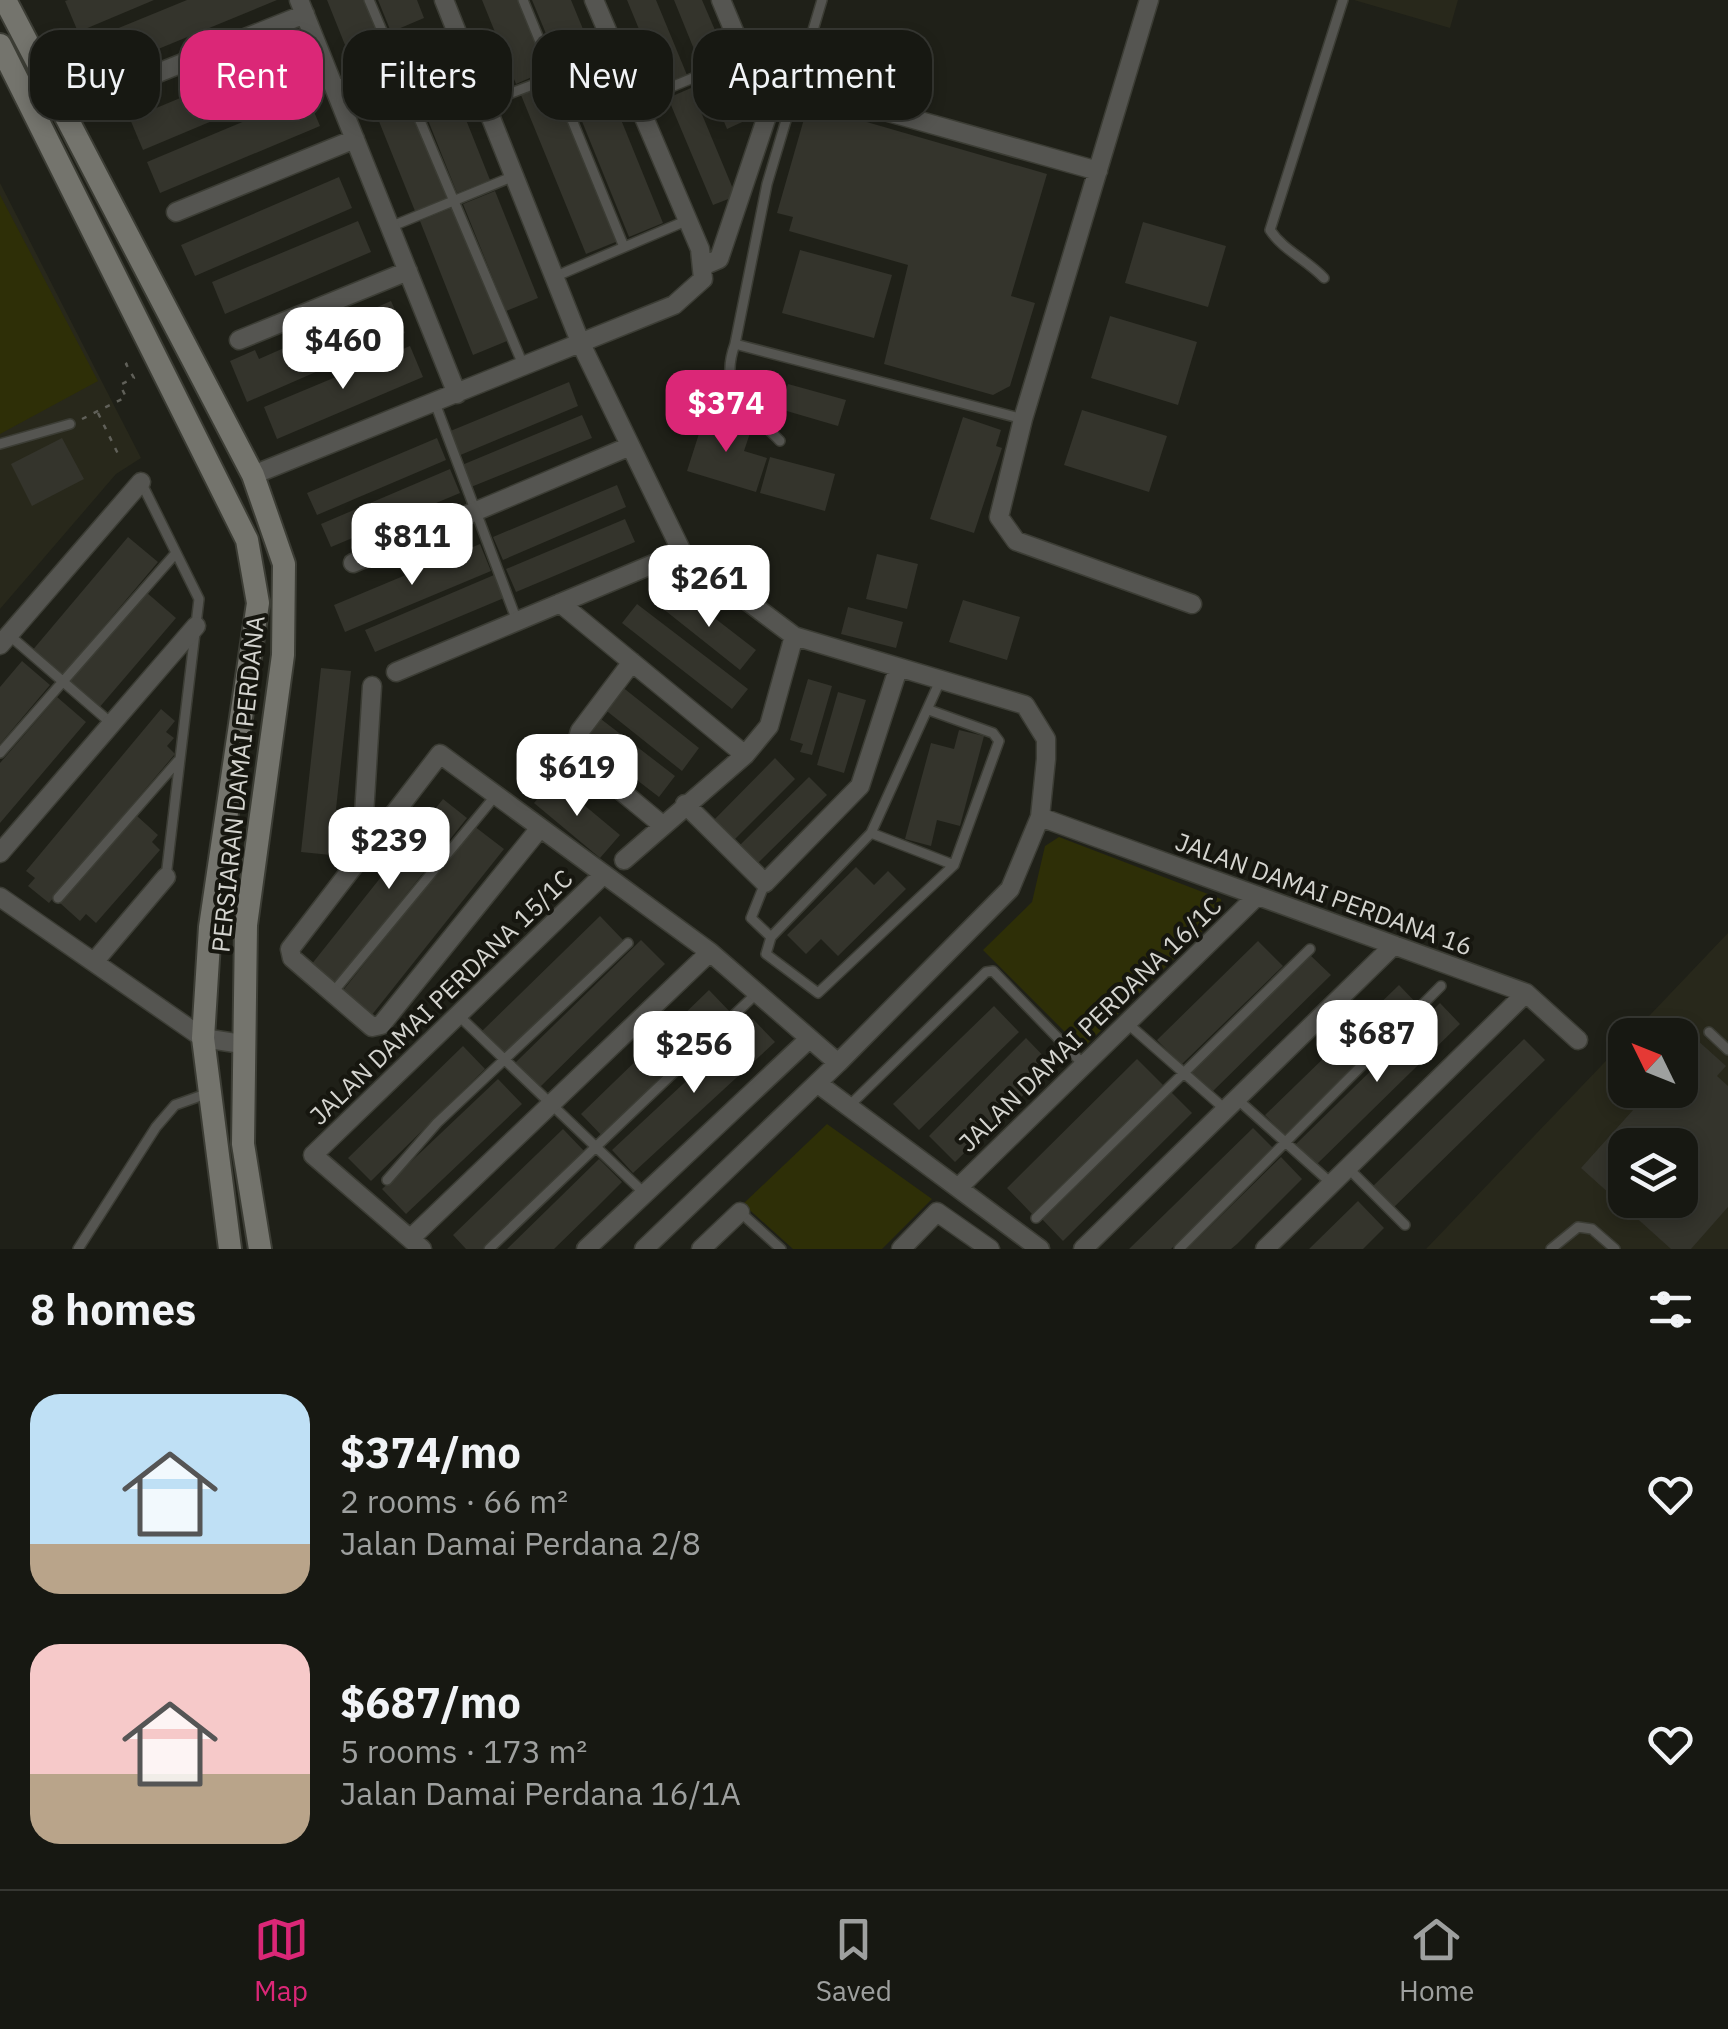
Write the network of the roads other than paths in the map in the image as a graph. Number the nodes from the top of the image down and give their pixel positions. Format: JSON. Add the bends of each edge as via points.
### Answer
{"nodes":[{"id":1,"x":369,"y":0,"type":"edge"},
{"id":2,"x":444,"y":0,"type":"edge"},
{"id":3,"x":523,"y":0,"type":"edge"},
{"id":4,"x":594,"y":0,"type":"edge"},
{"id":5,"x":721,"y":0,"type":"edge"},
{"id":6,"x":822,"y":0,"type":"edge"},
{"id":7,"x":1149,"y":0,"type":"edge"},
{"id":8,"x":1343,"y":0,"type":"edge"},
{"id":9,"x":7,"y":4,"type":"edge"},
{"id":10,"x":302,"y":7,"type":"edge"},
{"id":11,"x":382,"y":30,"type":"edge"},
{"id":12,"x":456,"y":30,"type":"edge"},
{"id":13,"x":535,"y":30,"type":"edge"},
{"id":14,"x":607,"y":30,"type":"edge"},
{"id":15,"x":733,"y":30,"type":"edge"},
{"id":16,"x":1,"y":50,"type":"edge"},
{"id":17,"x":160,"y":70,"type":"edge"},
{"id":18,"x":343,"y":88,"type":"edge"},
{"id":19,"x":336,"y":91,"type":"junction"},
{"id":20,"x":419,"y":120,"type":"edge"},
{"id":21,"x":491,"y":120,"type":"edge"},
{"id":22,"x":571,"y":120,"type":"edge"},
{"id":23,"x":645,"y":120,"type":"edge"},
{"id":24,"x":766,"y":120,"type":"edge"},
{"id":25,"x":917,"y":120,"type":"edge"},
{"id":26,"x":355,"y":139,"type":"junction"},
{"id":27,"x":1098,"y":171,"type":"junction"},
{"id":28,"x":514,"y":176,"type":"junction"},
{"id":29,"x":452,"y":200,"type":"junction"},
{"id":30,"x":176,"y":212,"type":"dead end"},
{"id":31,"x":688,"y":220,"type":"junction"},
{"id":32,"x":390,"y":227,"type":"junction"},
{"id":33,"x":624,"y":247,"type":"junction"},
{"id":34,"x":408,"y":271,"type":"junction"},
{"id":35,"x":704,"y":272,"type":"junction"},
{"id":36,"x":554,"y":277,"type":"junction"},
{"id":37,"x":1324,"y":278,"type":"dead end"},
{"id":38,"x":238,"y":340,"type":"dead end"},
{"id":39,"x":581,"y":344,"type":"junction"},
{"id":40,"x":735,"y":344,"type":"junction"},
{"id":41,"x":524,"y":367,"type":"junction"},
{"id":42,"x":457,"y":394,"type":"junction"},
{"id":43,"x":436,"y":402,"type":"junction"},
{"id":44,"x":1023,"y":419,"type":"junction"},
{"id":45,"x":70,"y":424,"type":"road end"},
{"id":46,"x":780,"y":441,"type":"dead end"},
{"id":47,"x":0,"y":444,"type":"edge"},
{"id":48,"x":628,"y":447,"type":"junction"},
{"id":49,"x":252,"y":475,"type":"junction"},
{"id":50,"x":141,"y":482,"type":"joint"},
{"id":51,"x":476,"y":511,"type":"junction"},
{"id":52,"x":176,"y":552,"type":"junction"},
{"id":53,"x":682,"y":552,"type":"junction"},
{"id":54,"x":353,"y":563,"type":"dead end"},
{"id":55,"x":560,"y":603,"type":"junction"},
{"id":56,"x":1192,"y":604,"type":"dead end"},
{"id":57,"x":517,"y":621,"type":"junction"},
{"id":58,"x":196,"y":626,"type":"junction"},
{"id":59,"x":794,"y":636,"type":"junction"},
{"id":60,"x":4,"y":640,"type":"edge"},
{"id":61,"x":252,"y":642,"type":"junction"},
{"id":62,"x":283,"y":655,"type":"junction"},
{"id":63,"x":632,"y":662,"type":"junction"},
{"id":64,"x":898,"y":669,"type":"junction"},
{"id":65,"x":396,"y":672,"type":"dead end"},
{"id":66,"x":940,"y":681,"type":"junction"},
{"id":67,"x":63,"y":682,"type":"junction"},
{"id":68,"x":372,"y":686,"type":"dead end"},
{"id":69,"x":930,"y":710,"type":"junction"},
{"id":70,"x":111,"y":722,"type":"junction"},
{"id":71,"x":0,"y":753,"type":"edge"},
{"id":72,"x":745,"y":755,"type":"junction"},
{"id":73,"x":180,"y":757,"type":"junction"},
{"id":74,"x":496,"y":795,"type":"junction"},
{"id":75,"x":685,"y":804,"type":"junction"},
{"id":76,"x":1040,"y":817,"type":"junction"},
{"id":77,"x":661,"y":824,"type":"junction"},
{"id":78,"x":540,"y":828,"type":"junction"},
{"id":79,"x":871,"y":833,"type":"junction"},
{"id":80,"x":367,"y":845,"type":"junction"},
{"id":81,"x":0,"y":853,"type":"edge"},
{"id":82,"x":624,"y":860,"type":"dead end"},
{"id":83,"x":954,"y":865,"type":"junction"},
{"id":84,"x":604,"y":874,"type":"junction"},
{"id":85,"x":166,"y":876,"type":"joint"},
{"id":86,"x":765,"y":883,"type":"junction"},
{"id":87,"x":1257,"y":896,"type":"junction"},
{"id":88,"x":0,"y":897,"type":"edge"},
{"id":89,"x":58,"y":898,"type":"dead end"},
{"id":90,"x":771,"y":937,"type":"junction"},
{"id":91,"x":628,"y":943,"type":"dead end"},
{"id":92,"x":1394,"y":945,"type":"junction"},
{"id":93,"x":1310,"y":949,"type":"dead end"},
{"id":94,"x":710,"y":952,"type":"junction"},
{"id":95,"x":94,"y":962,"type":"junction"},
{"id":96,"x":1441,"y":986,"type":"dead end"},
{"id":97,"x":759,"y":990,"type":"junction"},
{"id":98,"x":334,"y":992,"type":"junction"},
{"id":99,"x":1526,"y":993,"type":"junction"},
{"id":100,"x":458,"y":1015,"type":"junction"},
{"id":101,"x":1127,"y":1023,"type":"junction"},
{"id":102,"x":1709,"y":1032,"type":"dead end"},
{"id":103,"x":204,"y":1038,"type":"junction"},
{"id":104,"x":810,"y":1039,"type":"junction"},
{"id":105,"x":1578,"y":1040,"type":"dead end"},
{"id":106,"x":242,"y":1044,"type":"junction"},
{"id":107,"x":1728,"y":1050,"type":"edge"},
{"id":108,"x":505,"y":1063,"type":"junction"},
{"id":109,"x":838,"y":1063,"type":"junction"},
{"id":110,"x":1084,"y":1065,"type":"junction"},
{"id":111,"x":1184,"y":1073,"type":"junction"},
{"id":112,"x":818,"y":1083,"type":"junction"},
{"id":113,"x":208,"y":1093,"type":"junction"},
{"id":114,"x":1231,"y":1104,"type":"junction"},
{"id":115,"x":553,"y":1106,"type":"junction"},
{"id":116,"x":848,"y":1107,"type":"junction"},
{"id":117,"x":1286,"y":1142,"type":"junction"},
{"id":118,"x":596,"y":1148,"type":"junction"},
{"id":119,"x":1347,"y":1167,"type":"junction"},
{"id":120,"x":388,"y":1180,"type":"dead end"},
{"id":121,"x":1332,"y":1183,"type":"junction"},
{"id":122,"x":958,"y":1188,"type":"junction"},
{"id":123,"x":643,"y":1192,"type":"junction"},
{"id":124,"x":740,"y":1212,"type":"joint"},
{"id":125,"x":1036,"y":1218,"type":"dead end"},
{"id":126,"x":1405,"y":1225,"type":"dead end"},
{"id":127,"x":416,"y":1244,"type":"edge"},
{"id":128,"x":78,"y":1249,"type":"edge"},
{"id":129,"x":230,"y":1249,"type":"edge"},
{"id":130,"x":260,"y":1249,"type":"edge"},
{"id":131,"x":488,"y":1249,"type":"edge"},
{"id":132,"x":586,"y":1249,"type":"edge"},
{"id":133,"x":644,"y":1249,"type":"edge"},
{"id":134,"x":701,"y":1249,"type":"edge"},
{"id":135,"x":781,"y":1249,"type":"edge"},
{"id":136,"x":902,"y":1249,"type":"edge"},
{"id":137,"x":990,"y":1249,"type":"edge"},
{"id":138,"x":1040,"y":1249,"type":"edge"},
{"id":139,"x":1083,"y":1249,"type":"edge"},
{"id":140,"x":1178,"y":1249,"type":"edge"},
{"id":141,"x":1264,"y":1249,"type":"edge"},
{"id":142,"x":1551,"y":1249,"type":"edge"},
{"id":143,"x":1615,"y":1249,"type":"edge"}],
"edges":[{"from":1,"to":11,"type":"lane"},
{"from":2,"to":12,"type":"street"},
{"from":3,"to":13,"type":"lane"},
{"from":4,"to":14,"type":"street"},
{"from":5,"to":15,"type":"street"},
{"from":6,"to":40,"type":"lane","via":[[766,184]]},
{"from":7,"to":27,"type":"street"},
{"from":8,"to":37,"type":"lane","via":[[1270,230]]},
{"from":9,"to":49,"type":"main road","name":"PERSIARAN DAMAI PERDANA"},
{"from":10,"to":17,"type":"street"},
{"from":10,"to":19,"type":"street"},
{"from":16,"to":61,"type":"main road","name":"PERSIARAN DAMAI PERDANA","via":[[247,540],[258,584]]},
{"from":18,"to":19,"type":"street"},
{"from":19,"to":26,"type":"street"},
{"from":20,"to":29,"type":"lane"},
{"from":21,"to":28,"type":"street"},
{"from":22,"to":33,"type":"lane"},
{"from":23,"to":31,"type":"street"},
{"from":24,"to":35,"type":"street","via":[[719,258]]},
{"from":25,"to":27,"type":"street"},
{"from":26,"to":30,"type":"street"},
{"from":26,"to":32,"type":"street"},
{"from":27,"to":44,"type":"street"},
{"from":28,"to":29,"type":"lane"},
{"from":28,"to":36,"type":"street"},
{"from":29,"to":32,"type":"lane"},
{"from":29,"to":41,"type":"lane"},
{"from":31,"to":33,"type":"lane"},
{"from":31,"to":35,"type":"street"},
{"from":32,"to":34,"type":"street"},
{"from":33,"to":36,"type":"lane"},
{"from":34,"to":38,"type":"street"},
{"from":34,"to":42,"type":"street"},
{"from":35,"to":39,"type":"street","via":[[674,305]]},
{"from":36,"to":39,"type":"street"},
{"from":39,"to":41,"type":"street"},
{"from":39,"to":48,"type":"street"},
{"from":40,"to":44,"type":"lane"},
{"from":40,"to":46,"type":"lane","via":[[728,381]]},
{"from":41,"to":42,"type":"street"},
{"from":42,"to":43,"type":"street"},
{"from":43,"to":49,"type":"street"},
{"from":43,"to":51,"type":"lane"},
{"from":44,"to":56,"type":"street","via":[[999,517],[1016,542]]},
{"from":45,"to":47,"type":"lane"},
{"from":48,"to":51,"type":"street"},
{"from":48,"to":53,"type":"street"},
{"from":49,"to":62,"type":"main road","name":"PERSIARAN DAMAI PERDANA","via":[[284,564]]},
{"from":50,"to":52,"type":"lane"},
{"from":50,"to":60,"type":"street"},
{"from":51,"to":54,"type":"street"},
{"from":51,"to":57,"type":"lane"},
{"from":52,"to":58,"type":"lane","via":[[199,598]]},
{"from":52,"to":67,"type":"lane"},
{"from":53,"to":55,"type":"street"},
{"from":53,"to":59,"type":"street"},
{"from":55,"to":57,"type":"street"},
{"from":55,"to":63,"type":"street"},
{"from":57,"to":65,"type":"street"},
{"from":58,"to":70,"type":"street"},
{"from":58,"to":73,"type":"lane"},
{"from":59,"to":64,"type":"street"},
{"from":59,"to":72,"type":"street","via":[[769,726]]},
{"from":60,"to":67,"type":"lane"},
{"from":61,"to":62,"type":"main road","via":[[266,665]]},
{"from":61,"to":103,"type":"main road","name":"PERSIARAN DAMAI PERDANA","via":[[210,927]]},
{"from":62,"to":106,"type":"main road","name":"PERSIARAN DAMAI PERDANA","via":[[246,925]]},
{"from":63,"to":72,"type":"street"},
{"from":63,"to":77,"type":"street","via":[[580,731],[574,752]]},
{"from":64,"to":66,"type":"street"},
{"from":64,"to":86,"type":"street","via":[[860,786]]},
{"from":66,"to":69,"type":"lane"},
{"from":66,"to":76,"type":"street","via":[[1026,705],[1046,740]]},
{"from":67,"to":70,"type":"lane"},
{"from":67,"to":71,"type":"lane"},
{"from":68,"to":80,"type":"street"},
{"from":69,"to":79,"type":"lane"},
{"from":69,"to":83,"type":"lane","via":[[999,741]]},
{"from":70,"to":81,"type":"street"},
{"from":72,"to":75,"type":"street"},
{"from":73,"to":85,"type":"lane"},
{"from":73,"to":89,"type":"lane"},
{"from":74,"to":78,"type":"street"},
{"from":74,"to":80,"type":"street","via":[[440,754]]},
{"from":74,"to":98,"type":"lane"},
{"from":75,"to":77,"type":"street"},
{"from":75,"to":86,"type":"street"},
{"from":76,"to":87,"type":"street","name":"JALAN DAMAI PERDANA 16"},
{"from":76,"to":109,"type":"street","via":[[1003,898]]},
{"from":77,"to":82,"type":"street"},
{"from":78,"to":84,"type":"street"},
{"from":78,"to":98,"type":"street","via":[[382,1025],[372,1027]]},
{"from":79,"to":83,"type":"lane"},
{"from":79,"to":90,"type":"lane"},
{"from":80,"to":98,"type":"street","via":[[290,948],[292,958]]},
{"from":83,"to":90,"type":"lane","via":[[818,994],[766,954]]},
{"from":84,"to":94,"type":"street"},
{"from":84,"to":100,"type":"street","name":"JALAN DAMAI PERDANA 15/1C"},
{"from":85,"to":95,"type":"street"},
{"from":86,"to":90,"type":"lane","via":[[751,918]]},
{"from":87,"to":92,"type":"street","name":"JALAN DAMAI PERDANA 16"},
{"from":87,"to":101,"type":"street","name":"JALAN DAMAI PERDANA 16/1C"},
{"from":88,"to":95,"type":"street"},
{"from":91,"to":108,"type":"lane"},
{"from":92,"to":99,"type":"street","name":"JALAN DAMAI PERDANA 16"},
{"from":92,"to":114,"type":"street"},
{"from":93,"to":111,"type":"lane"},
{"from":94,"to":97,"type":"street"},
{"from":94,"to":115,"type":"street"},
{"from":95,"to":103,"type":"street"},
{"from":96,"to":117,"type":"lane"},
{"from":97,"to":104,"type":"street"},
{"from":97,"to":118,"type":"lane"},
{"from":99,"to":105,"type":"street","name":"JALAN DAMAI PERDANA 16"},
{"from":99,"to":119,"type":"street"},
{"from":100,"to":108,"type":"lane"},
{"from":100,"to":127,"type":"street","name":"JALAN DAMAI PERDANA 15/1C","via":[[313,1156]]},
{"from":101,"to":110,"type":"street","name":"JALAN DAMAI PERDANA 16/1C"},
{"from":101,"to":111,"type":"lane"},
{"from":102,"to":107,"type":"lane"},
{"from":103,"to":106,"type":"street"},
{"from":103,"to":113,"type":"main road","name":"PERSIARAN DAMAI PERDANA"},
{"from":104,"to":109,"type":"street"},
{"from":104,"to":123,"type":"street"},
{"from":106,"to":130,"type":"main road","name":"PERSIARAN DAMAI PERDANA","via":[[244,1144]]},
{"from":108,"to":115,"type":"lane"},
{"from":108,"to":120,"type":"lane","via":[[437,1123]]},
{"from":109,"to":112,"type":"street"},
{"from":110,"to":116,"type":"lane","via":[[993,971],[986,972]]},
{"from":110,"to":122,"type":"street","name":"JALAN DAMAI PERDANA 16/1C"},
{"from":111,"to":114,"type":"lane"},
{"from":111,"to":125,"type":"lane"},
{"from":112,"to":116,"type":"street"},
{"from":112,"to":133,"type":"street"},
{"from":113,"to":128,"type":"lane","via":[[175,1104]]},
{"from":113,"to":129,"type":"main road","name":"PERSIARAN DAMAI PERDANA"},
{"from":114,"to":117,"type":"lane"},
{"from":114,"to":139,"type":"street"},
{"from":115,"to":118,"type":"lane"},
{"from":115,"to":127,"type":"street"},
{"from":116,"to":122,"type":"street"},
{"from":117,"to":121,"type":"lane"},
{"from":117,"to":140,"type":"lane"},
{"from":118,"to":123,"type":"lane"},
{"from":118,"to":131,"type":"lane"},
{"from":119,"to":121,"type":"street"},
{"from":119,"to":126,"type":"lane"},
{"from":121,"to":141,"type":"street"},
{"from":122,"to":138,"type":"street"},
{"from":123,"to":132,"type":"street"},
{"from":124,"to":134,"type":"street"},
{"from":124,"to":135,"type":"lane"},
{"from":136,"to":137,"type":"street","via":[[937,1212]]},
{"from":142,"to":143,"type":"lane","via":[[1578,1226]]}]}
